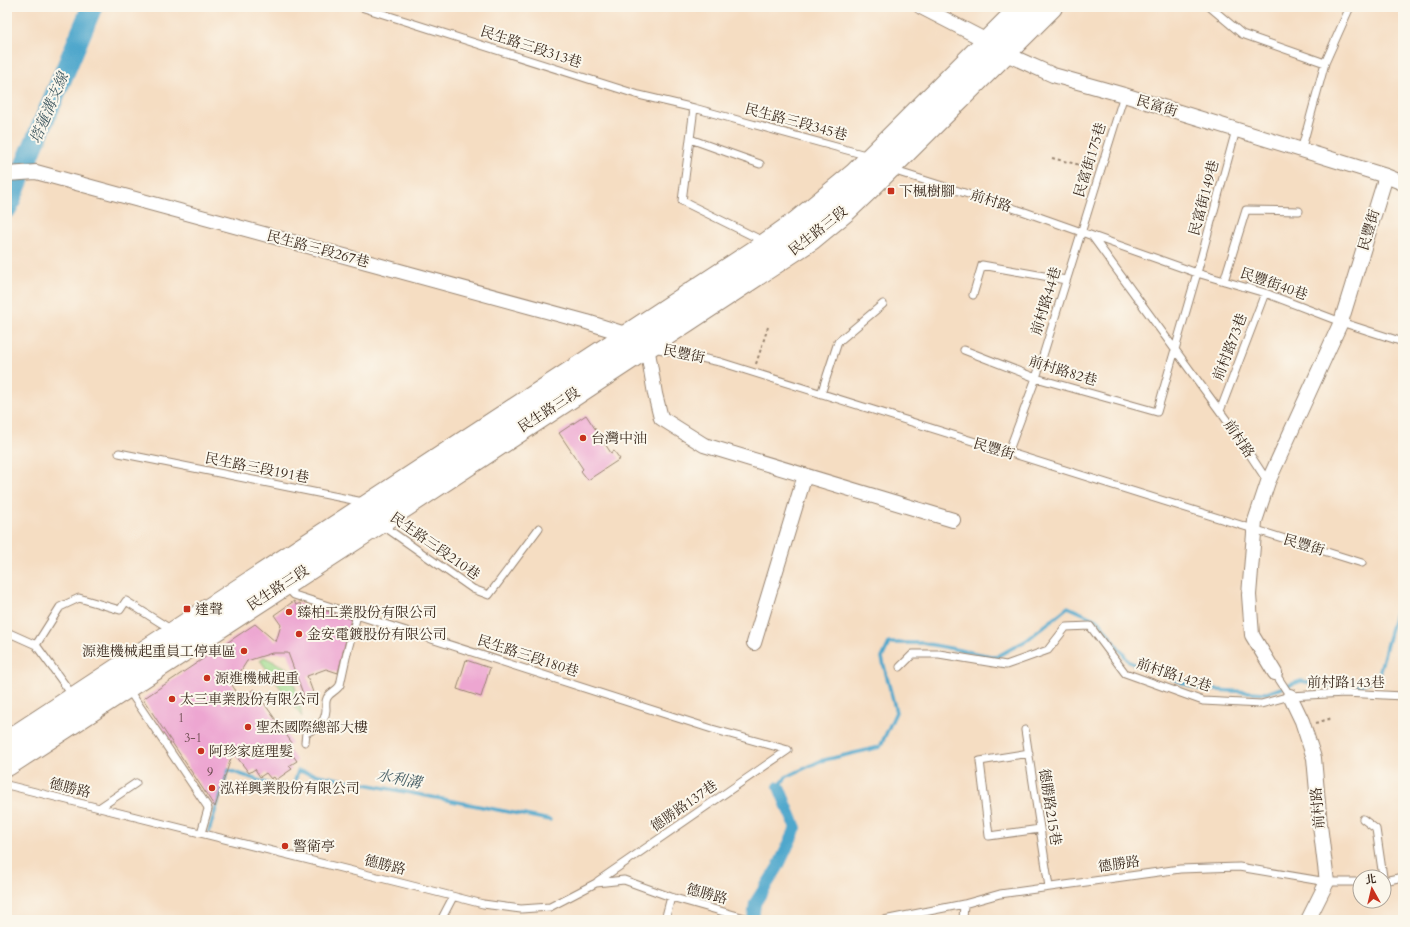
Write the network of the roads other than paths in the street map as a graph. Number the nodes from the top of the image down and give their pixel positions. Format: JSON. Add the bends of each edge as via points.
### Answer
{"nodes":[{"id":1,"x":361,"y":7,"type":"edge"},
{"id":2,"x":920,"y":7,"type":"edge"},
{"id":3,"x":1022,"y":7,"type":"edge"},
{"id":4,"x":1051,"y":7,"type":"edge"},
{"id":5,"x":1210,"y":7,"type":"edge"},
{"id":6,"x":1350,"y":7,"type":"edge"},
{"id":7,"x":996,"y":47,"type":"junction"},
{"id":8,"x":1325,"y":63,"type":"junction"},
{"id":9,"x":1124,"y":96,"type":"junction"},
{"id":10,"x":694,"y":108,"type":"junction"},
{"id":11,"x":1236,"y":130,"type":"junction"},
{"id":12,"x":690,"y":138,"type":"junction"},
{"id":13,"x":1301,"y":150,"type":"junction"},
{"id":14,"x":880,"y":163,"type":"junction"},
{"id":15,"x":760,"y":164,"type":"dead end"},
{"id":16,"x":7,"y":174,"type":"edge"},
{"id":17,"x":1386,"y":176,"type":"junction"},
{"id":18,"x":1403,"y":183,"type":"edge"},
{"id":19,"x":1299,"y":211,"type":"dead end"},
{"id":20,"x":1081,"y":232,"type":"junction"},
{"id":21,"x":1092,"y":236,"type":"junction"},
{"id":22,"x":767,"y":244,"type":"junction"},
{"id":23,"x":1197,"y":273,"type":"junction"},
{"id":24,"x":1066,"y":280,"type":"junction"},
{"id":25,"x":1224,"y":281,"type":"junction"},
{"id":26,"x":1265,"y":292,"type":"junction"},
{"id":27,"x":974,"y":295,"type":"dead end"},
{"id":28,"x":882,"y":304,"type":"dead end"},
{"id":29,"x":1341,"y":322,"type":"junction"},
{"id":30,"x":638,"y":341,"type":"junction"},
{"id":31,"x":1403,"y":342,"type":"edge"},
{"id":32,"x":1175,"y":349,"type":"junction"},
{"id":33,"x":964,"y":350,"type":"dead end"},
{"id":34,"x":1036,"y":378,"type":"junction"},
{"id":35,"x":821,"y":394,"type":"junction"},
{"id":36,"x":1220,"y":411,"type":"junction"},
{"id":37,"x":1157,"y":412,"type":"joint"},
{"id":38,"x":1008,"y":452,"type":"junction"},
{"id":39,"x":119,"y":453,"type":"dead end"},
{"id":40,"x":805,"y":475,"type":"junction"},
{"id":41,"x":1268,"y":482,"type":"junction"},
{"id":42,"x":375,"y":513,"type":"junction"},
{"id":43,"x":953,"y":520,"type":"dead end"},
{"id":44,"x":540,"y":528,"type":"dead end"},
{"id":45,"x":1255,"y":530,"type":"junction"},
{"id":46,"x":1362,"y":563,"type":"dead end"},
{"id":47,"x":279,"y":576,"type":"junction"},
{"id":48,"x":357,"y":615,"type":"junction"},
{"id":49,"x":7,"y":632,"type":"edge"},
{"id":50,"x":176,"y":632,"type":"junction"},
{"id":51,"x":754,"y":643,"type":"dead end"},
{"id":52,"x":36,"y":645,"type":"junction"},
{"id":53,"x":900,"y":667,"type":"dead end"},
{"id":54,"x":1275,"y":673,"type":"joint"},
{"id":55,"x":127,"y":688,"type":"junction"},
{"id":56,"x":1290,"y":696,"type":"junction"},
{"id":57,"x":1403,"y":696,"type":"edge"},
{"id":58,"x":80,"y":706,"type":"junction"},
{"id":59,"x":1026,"y":730,"type":"dead end"},
{"id":60,"x":7,"y":742,"type":"edge"},
{"id":61,"x":305,"y":742,"type":"dead end"},
{"id":62,"x":788,"y":750,"type":"joint"},
{"id":63,"x":1029,"y":753,"type":"junction"},
{"id":64,"x":7,"y":765,"type":"edge"},
{"id":65,"x":136,"y":783,"type":"dead end"},
{"id":66,"x":7,"y":785,"type":"edge"},
{"id":67,"x":99,"y":808,"type":"junction"},
{"id":68,"x":1363,"y":819,"type":"dead end"},
{"id":69,"x":1040,"y":829,"type":"junction"},
{"id":70,"x":200,"y":833,"type":"junction"},
{"id":71,"x":1383,"y":869,"type":"edge"},
{"id":72,"x":1403,"y":877,"type":"edge"},
{"id":73,"x":1392,"y":879,"type":"edge"},
{"id":74,"x":596,"y":882,"type":"junction"},
{"id":75,"x":1327,"y":882,"type":"junction"},
{"id":76,"x":1352,"y":882,"type":"edge"},
{"id":77,"x":1049,"y":887,"type":"junction"},
{"id":78,"x":454,"y":896,"type":"junction"},
{"id":79,"x":671,"y":897,"type":"junction"},
{"id":80,"x":964,"y":904,"type":"junction"},
{"id":81,"x":441,"y":920,"type":"edge"},
{"id":82,"x":665,"y":920,"type":"edge"},
{"id":83,"x":752,"y":920,"type":"edge"},
{"id":84,"x":884,"y":920,"type":"edge"},
{"id":85,"x":963,"y":920,"type":"edge"},
{"id":86,"x":1308,"y":920,"type":"edge"}],
"edges":[{"from":1,"to":10,"type":"lane","name":"民生路三段313巷","via":[[638,95]]},
{"from":2,"to":7,"type":"street","name":"民富街"},
{"from":3,"to":7,"type":"main road","name":"民生路三段"},
{"from":4,"to":7,"type":"main road","name":"民生路三段"},
{"from":5,"to":8,"type":"lane","via":[[1242,34]]},
{"from":6,"to":8,"type":"lane"},
{"from":7,"to":9,"type":"street","name":"民富街","via":[[1053,75]]},
{"from":7,"to":14,"type":"main road","name":"民生路三段"},
{"from":8,"to":13,"type":"lane"},
{"from":9,"to":11,"type":"street","name":"民富街"},
{"from":9,"to":20,"type":"lane","name":"民富街175巷"},
{"from":10,"to":12,"type":"lane"},
{"from":10,"to":14,"type":"lane","name":"民生路三段345巷"},
{"from":11,"to":13,"type":"street","name":"民富街"},
{"from":11,"to":23,"type":"lane","name":"民富街149巷"},
{"from":12,"to":15,"type":"lane"},
{"from":12,"to":22,"type":"lane","via":[[682,202]]},
{"from":13,"to":17,"type":"street","name":"民富街"},
{"from":14,"to":20,"type":"lane","name":"前村路"},
{"from":14,"to":22,"type":"main road","name":"民生路三段","via":[[855,174],[832,195]]},
{"from":14,"to":30,"type":"main road","name":"民生路三段","via":[[845,211],[810,239]]},
{"from":16,"to":30,"type":"street","name":"民生路三段267巷","via":[[36,172],[580,320]]},
{"from":17,"to":18,"type":"street","name":"民富街"},
{"from":17,"to":29,"type":"street","name":"民豐街"},
{"from":19,"to":25,"type":"lane","via":[[1246,210]]},
{"from":20,"to":21,"type":"lane","name":"前村路"},
{"from":20,"to":24,"type":"lane","name":"前村路44巷"},
{"from":21,"to":23,"type":"lane","name":"前村路"},
{"from":21,"to":32,"type":"lane","name":"前村路"},
{"from":22,"to":30,"type":"main road","name":"民生路三段"},
{"from":23,"to":25,"type":"lane","name":"民豐街40巷"},
{"from":23,"to":32,"type":"lane","name":"民富街149巷"},
{"from":24,"to":27,"type":"lane","via":[[982,265]]},
{"from":24,"to":34,"type":"lane","name":"前村路44巷"},
{"from":25,"to":26,"type":"lane","name":"民豐街40巷"},
{"from":26,"to":29,"type":"lane","name":"民豐街40巷"},
{"from":26,"to":36,"type":"lane","name":"前村路73巷"},
{"from":28,"to":35,"type":"lane","via":[[838,342]]},
{"from":29,"to":31,"type":"lane","name":"民豐街40巷"},
{"from":29,"to":41,"type":"street","name":"民豐街"},
{"from":30,"to":35,"type":"lane","name":"民豐街","via":[[720,362]]},
{"from":30,"to":40,"type":"street","via":[[656,394],[661,418],[704,444]]},
{"from":30,"to":42,"type":"main road","name":"民生路三段"},
{"from":32,"to":36,"type":"lane","name":"前村路"},
{"from":32,"to":37,"type":"lane","name":"民富街149巷"},
{"from":33,"to":34,"type":"lane","name":"前村路82巷"},
{"from":34,"to":37,"type":"lane","name":"前村路82巷"},
{"from":34,"to":38,"type":"lane","name":"前村路44巷"},
{"from":35,"to":38,"type":"lane","name":"民豐街"},
{"from":36,"to":41,"type":"lane","name":"前村路"},
{"from":38,"to":45,"type":"lane","name":"民豐街"},
{"from":39,"to":42,"type":"lane","name":"民生路三段191巷"},
{"from":40,"to":43,"type":"street"},
{"from":40,"to":51,"type":"street"},
{"from":41,"to":45,"type":"street","via":[[1255,521]]},
{"from":42,"to":44,"type":"lane","name":"民生路三段210巷","via":[[473,589],[489,595]]},
{"from":42,"to":47,"type":"main road","name":"民生路三段"},
{"from":45,"to":46,"type":"lane","name":"民豐街"},
{"from":45,"to":54,"type":"street","via":[[1249,595],[1252,634]]},
{"from":47,"to":48,"type":"lane","name":"民生路三段180巷","via":[[294,595]]},
{"from":47,"to":50,"type":"main road","name":"民生路三段"},
{"from":47,"to":55,"type":"main road","name":"民生路三段"},
{"from":48,"to":61,"type":"lane","via":[[340,685],[327,697],[322,724],[306,732]]},
{"from":48,"to":62,"type":"lane","name":"民生路三段180巷","via":[[712,729]]},
{"from":49,"to":52,"type":"lane"},
{"from":50,"to":52,"type":"lane","via":[[126,601],[120,610],[79,598],[60,607]]},
{"from":50,"to":58,"type":"main road","name":"民生路三段"},
{"from":52,"to":58,"type":"lane"},
{"from":53,"to":56,"type":"lane","name":"前村路142巷","via":[[913,654],[939,654],[1006,665],[1048,650],[1066,627],[1090,626],[1125,673],[1196,698],[1262,704]]},
{"from":54,"to":56,"type":"lane"},
{"from":55,"to":58,"type":"main road","name":"民生路三段"},
{"from":55,"to":70,"type":"lane","via":[[207,806]]},
{"from":56,"to":57,"type":"lane","name":"前村路143巷","via":[[1345,693]]},
{"from":56,"to":75,"type":"street","name":"前村路","via":[[1302,721],[1314,758]]},
{"from":58,"to":60,"type":"main road","name":"民生路三段"},
{"from":58,"to":64,"type":"main road","name":"民生路三段"},
{"from":59,"to":63,"type":"lane","name":"德勝路215巷"},
{"from":62,"to":74,"type":"lane","name":"德勝路137巷"},
{"from":63,"to":69,"type":"lane","name":"德勝路215巷"},
{"from":63,"to":69,"type":"lane","via":[[980,760],[989,836]]},
{"from":65,"to":67,"type":"lane"},
{"from":66,"to":67,"type":"lane","name":"德勝路"},
{"from":67,"to":70,"type":"lane","name":"德勝路"},
{"from":68,"to":71,"type":"lane","via":[[1376,828]]},
{"from":69,"to":77,"type":"lane","name":"德勝路215巷"},
{"from":70,"to":78,"type":"lane","name":"德勝路"},
{"from":72,"to":73,"type":"lane"},
{"from":74,"to":78,"type":"lane","name":"德勝路","via":[[550,908],[521,909]]},
{"from":74,"to":79,"type":"lane","name":"德勝路","via":[[624,880]]},
{"from":75,"to":76,"type":"lane","name":"德勝路"},
{"from":75,"to":77,"type":"lane","name":"德勝路","via":[[1239,867],[1180,869]]},
{"from":75,"to":86,"type":"street"},
{"from":77,"to":80,"type":"lane","name":"德勝路","via":[[1000,894]]},
{"from":78,"to":81,"type":"lane"},
{"from":79,"to":82,"type":"lane"},
{"from":79,"to":83,"type":"lane","name":"德勝路"},
{"from":80,"to":84,"type":"lane","name":"德勝路"},
{"from":80,"to":85,"type":"lane"}]}
